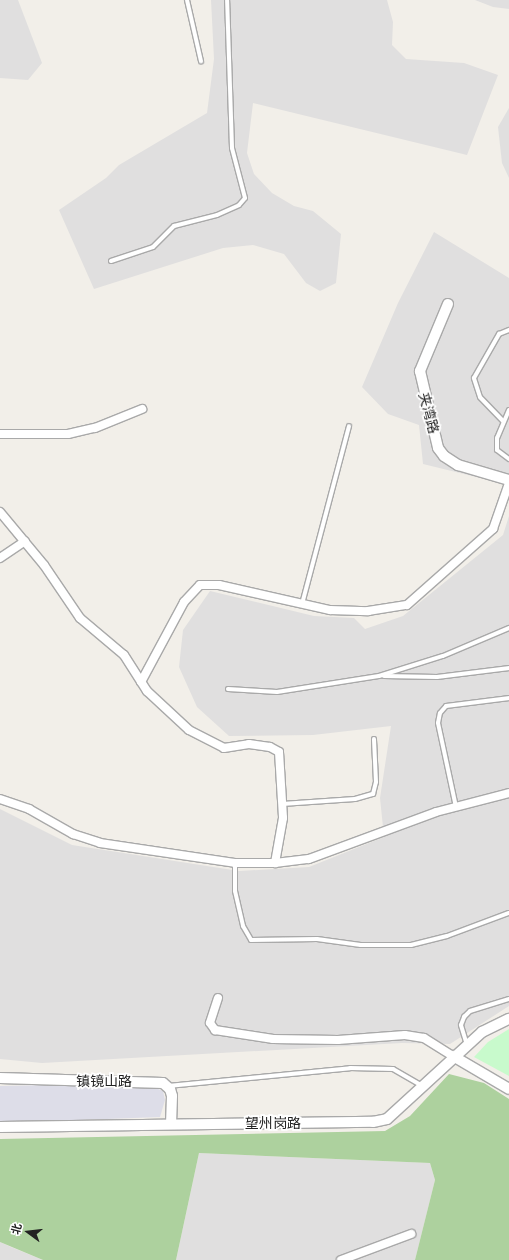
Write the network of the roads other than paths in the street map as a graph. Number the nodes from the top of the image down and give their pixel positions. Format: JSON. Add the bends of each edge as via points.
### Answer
{"nodes":[{"id":1,"x":187,"y":0,"type":"edge"},
{"id":2,"x":227,"y":0,"type":"edge"},
{"id":3,"x":201,"y":61,"type":"dead end"},
{"id":4,"x":111,"y":261,"type":"dead end"},
{"id":5,"x":448,"y":304,"type":"dead end"},
{"id":6,"x":509,"y":330,"type":"edge"},
{"id":7,"x":142,"y":409,"type":"dead end"},
{"id":8,"x":509,"y":410,"type":"edge"},
{"id":9,"x":503,"y":421,"type":"junction"},
{"id":10,"x":349,"y":426,"type":"dead end"},
{"id":11,"x":0,"y":434,"type":"edge"},
{"id":12,"x":509,"y":460,"type":"edge"},
{"id":13,"x":509,"y":482,"type":"edge"},
{"id":14,"x":0,"y":512,"type":"edge"},
{"id":15,"x":25,"y":541,"type":"junction"},
{"id":16,"x":0,"y":558,"type":"edge"},
{"id":17,"x":302,"y":606,"type":"junction"},
{"id":18,"x":509,"y":628,"type":"edge"},
{"id":19,"x":509,"y":668,"type":"edge"},
{"id":20,"x":379,"y":676,"type":"junction"},
{"id":21,"x":141,"y":682,"type":"junction"},
{"id":22,"x":228,"y":689,"type":"dead end"},
{"id":23,"x":509,"y":698,"type":"edge"},
{"id":24,"x":374,"y":739,"type":"dead end"},
{"id":25,"x":509,"y":793,"type":"edge"},
{"id":26,"x":0,"y":799,"type":"edge"},
{"id":27,"x":282,"y":804,"type":"junction"},
{"id":28,"x":456,"y":807,"type":"junction"},
{"id":29,"x":235,"y":863,"type":"junction"},
{"id":30,"x":275,"y":863,"type":"junction"},
{"id":31,"x":509,"y":913,"type":"edge"},
{"id":32,"x":218,"y":998,"type":"dead end"},
{"id":33,"x":509,"y":998,"type":"edge"},
{"id":34,"x":509,"y":1018,"type":"edge"},
{"id":35,"x":467,"y":1045,"type":"junction"},
{"id":36,"x":453,"y":1056,"type":"junction"},
{"id":37,"x":0,"y":1078,"type":"edge"},
{"id":38,"x":168,"y":1086,"type":"junction"},
{"id":39,"x":425,"y":1087,"type":"junction"},
{"id":40,"x":509,"y":1089,"type":"edge"},
{"id":41,"x":171,"y":1123,"type":"junction"},
{"id":42,"x":0,"y":1127,"type":"edge"},
{"id":43,"x":411,"y":1234,"type":"dead end"},
{"id":44,"x":340,"y":1260,"type":"edge"}],
"edges":[{"from":1,"to":3,"type":"lane"},
{"from":2,"to":4,"type":"lane","via":[[232,148],[245,198],[239,205],[217,215],[174,226],[153,247]]},
{"from":5,"to":13,"type":"street","name":"夹湾路","via":[[420,370],[438,448],[444,456],[458,465]]},
{"from":6,"to":9,"type":"lane","via":[[499,334],[474,378],[480,397]]},
{"from":7,"to":11,"type":"street","via":[[94,428],[68,434]]},
{"from":8,"to":9,"type":"lane"},
{"from":9,"to":12,"type":"lane","via":[[497,450]]},
{"from":10,"to":17,"type":"lane"},
{"from":13,"to":17,"type":"street","via":[[493,529],[407,605],[368,611]]},
{"from":14,"to":15,"type":"street"},
{"from":15,"to":16,"type":"street"},
{"from":15,"to":21,"type":"street","via":[[80,618],[124,655]]},
{"from":17,"to":21,"type":"street","via":[[219,585],[200,585],[184,602]]},
{"from":18,"to":20,"type":"lane","via":[[442,656]]},
{"from":19,"to":20,"type":"lane","via":[[437,677]]},
{"from":20,"to":22,"type":"lane","via":[[277,692]]},
{"from":21,"to":27,"type":"street","via":[[154,700],[189,730],[209,742],[224,748],[249,744],[270,747],[279,752]]},
{"from":23,"to":28,"type":"lane","via":[[446,706],[440,713],[438,723]]},
{"from":24,"to":27,"type":"lane","via":[[376,787],[373,794],[355,799]]},
{"from":25,"to":28,"type":"street"},
{"from":26,"to":29,"type":"street","via":[[29,809],[73,834],[100,843]]},
{"from":27,"to":30,"type":"street","via":[[282,834]]},
{"from":28,"to":30,"type":"street","via":[[309,859]]},
{"from":29,"to":30,"type":"street"},
{"from":29,"to":31,"type":"lane","via":[[235,891],[243,926],[252,940],[317,939],[361,945],[411,945],[446,936]]},
{"from":32,"to":36,"type":"street","via":[[210,1023],[215,1030],[273,1039],[338,1040],[405,1035],[424,1038]]},
{"from":33,"to":35,"type":"lane","via":[[470,1011],[464,1017],[461,1025]]},
{"from":34,"to":35,"type":"street","name":"望州岗路","via":[[482,1032]]},
{"from":35,"to":36,"type":"street","name":"望州岗路"},
{"from":36,"to":39,"type":"street","name":"望州岗路"},
{"from":36,"to":40,"type":"street"},
{"from":37,"to":38,"type":"street","name":"镇镜山路","via":[[148,1081]]},
{"from":38,"to":39,"type":"lane","via":[[176,1082],[350,1068],[393,1069]]},
{"from":38,"to":41,"type":"street","via":[[172,1096]]},
{"from":39,"to":41,"type":"street","name":"望州岗路","via":[[387,1119],[374,1122]]},
{"from":41,"to":42,"type":"street","name":"望州岗路"},
{"from":43,"to":44,"type":"street"}]}
